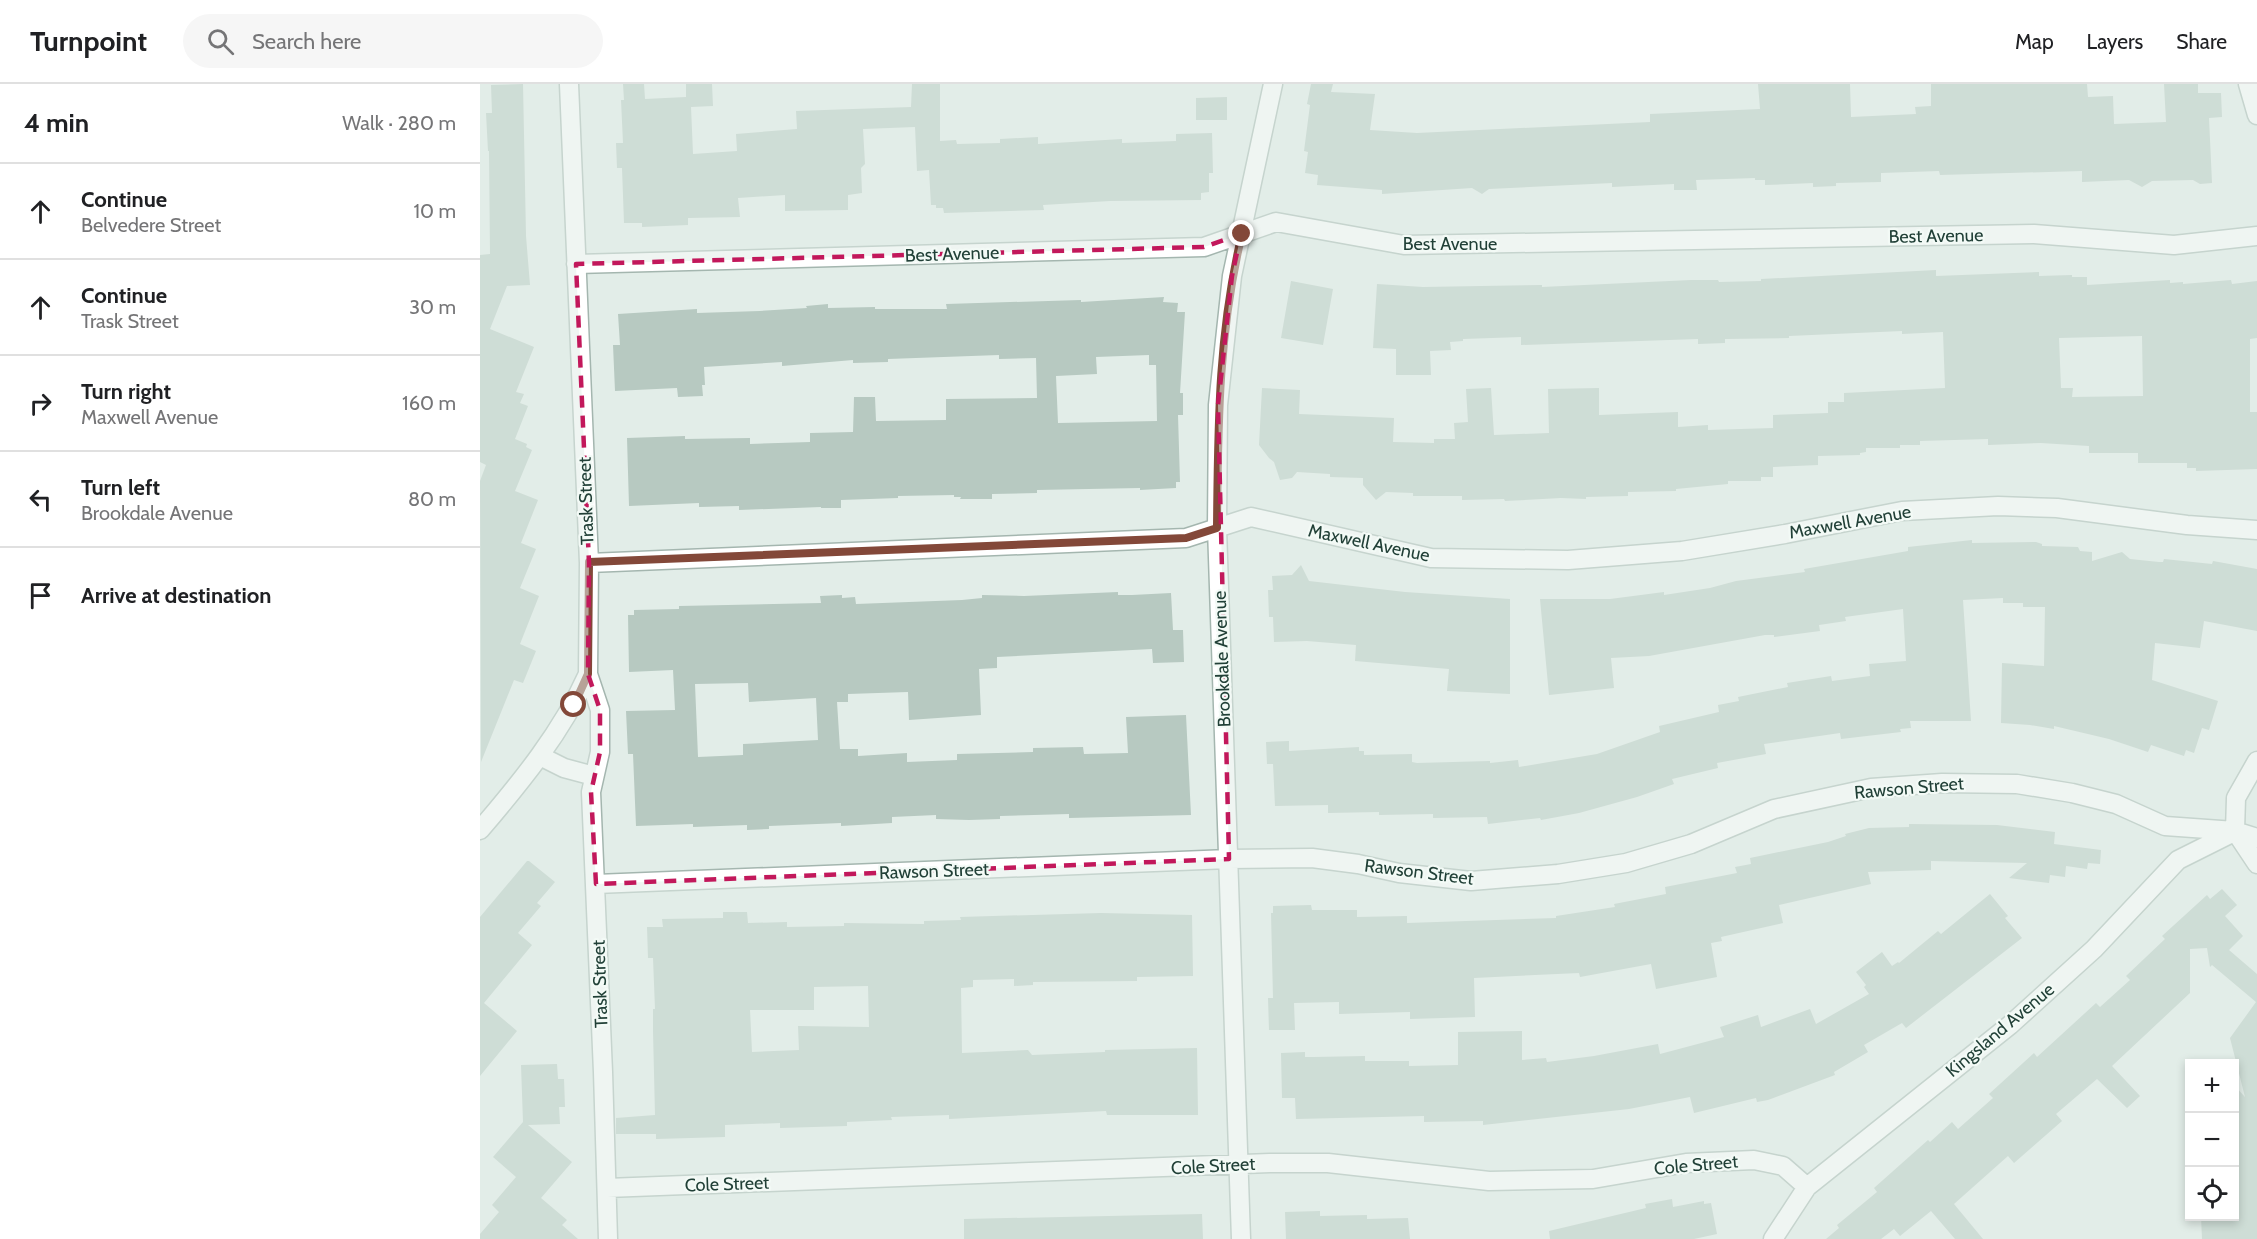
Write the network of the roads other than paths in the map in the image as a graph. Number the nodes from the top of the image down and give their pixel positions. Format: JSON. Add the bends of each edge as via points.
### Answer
{"nodes":[{"id":1,"x":569,"y":84,"type":"edge"},
{"id":2,"x":1273,"y":84,"type":"edge"},
{"id":3,"x":2248,"y":84,"type":"edge"},
{"id":4,"x":2257,"y":115,"type":"edge"},
{"id":5,"x":1242,"y":234,"type":"junction"},
{"id":6,"x":2257,"y":237,"type":"edge"},
{"id":7,"x":576,"y":264,"type":"junction"},
{"id":8,"x":1217,"y":528,"type":"junction"},
{"id":9,"x":2257,"y":530,"type":"edge"},
{"id":10,"x":589,"y":562,"type":"junction"},
{"id":11,"x":588,"y":674,"type":"junction"},
{"id":12,"x":540,"y":756,"type":"junction"},
{"id":13,"x":2257,"y":761,"type":"edge"},
{"id":14,"x":594,"y":776,"type":"junction"},
{"id":15,"x":480,"y":830,"type":"edge"},
{"id":16,"x":2235,"y":831,"type":"junction"},
{"id":17,"x":2257,"y":838,"type":"edge"},
{"id":18,"x":1229,"y":859,"type":"junction"},
{"id":19,"x":2257,"y":864,"type":"edge"},
{"id":20,"x":596,"y":884,"type":"junction"},
{"id":21,"x":1239,"y":1165,"type":"junction"},
{"id":22,"x":1808,"y":1187,"type":"junction"},
{"id":23,"x":607,"y":1188,"type":"junction"},
{"id":24,"x":608,"y":1239,"type":"edge"},
{"id":25,"x":1241,"y":1239,"type":"edge"},
{"id":26,"x":1773,"y":1239,"type":"edge"}],
"edges":[{"from":1,"to":7,"type":"street","name":"Trask Street"},
{"from":2,"to":5,"type":"street","name":"Brookdale Avenue"},
{"from":3,"to":4,"type":"street"},
{"from":5,"to":6,"type":"street","name":"Best Avenue","via":[[1276,222],[1404,245],[2034,234],[2174,244]]},
{"from":5,"to":7,"type":"street","name":"Best Avenue","via":[[1204,247]]},
{"from":5,"to":8,"type":"street","name":"Brookdale Avenue","via":[[1232,276],[1218,405]]},
{"from":7,"to":10,"type":"street","name":"Trask Street"},
{"from":8,"to":9,"type":"street","name":"Maxwell Avenue","via":[[1251,517],[1431,558],[1568,560],[1682,551],[1902,511],[1998,506],[2057,508]]},
{"from":8,"to":10,"type":"street","name":"Maxwell Avenue","via":[[1186,538]]},
{"from":8,"to":18,"type":"street","name":"Brookdale Avenue"},
{"from":10,"to":11,"type":"street","name":"Trask Street"},
{"from":11,"to":12,"type":"street","via":[[574,705]]},
{"from":11,"to":14,"type":"street","name":"Trask Street","via":[[600,710],[600,752]]},
{"from":12,"to":14,"type":"street"},
{"from":12,"to":15,"type":"street"},
{"from":13,"to":16,"type":"street","via":[[2236,798]]},
{"from":14,"to":20,"type":"street","name":"Trask Street","via":[[591,792]]},
{"from":16,"to":17,"type":"street","name":"Rawson Street"},
{"from":16,"to":18,"type":"street","name":"Rawson Street","via":[[2165,826],[2116,804],[2072,793],[2017,784],[1942,783],[1871,788],[1774,809],[1691,844],[1626,863],[1558,874],[1471,881],[1312,858]]},
{"from":16,"to":19,"type":"street"},
{"from":16,"to":22,"type":"street","name":"Kingsland Avenue","via":[[2178,860],[2094,949],[2010,1025]]},
{"from":18,"to":20,"type":"street","name":"Rawson Street"},
{"from":18,"to":21,"type":"street","name":"Brookdale Avenue"},
{"from":20,"to":23,"type":"street","name":"Trask Street"},
{"from":21,"to":22,"type":"street","name":"Cole Street","via":[[1328,1163],[1489,1181],[1593,1179],[1686,1163],[1754,1160],[1783,1166]]},
{"from":21,"to":23,"type":"street","name":"Cole Street"},
{"from":21,"to":25,"type":"street","name":"Brookdale Avenue"},
{"from":22,"to":26,"type":"street","name":"Kingsland Avenue"},
{"from":23,"to":24,"type":"street","name":"Trask Street"}]}
